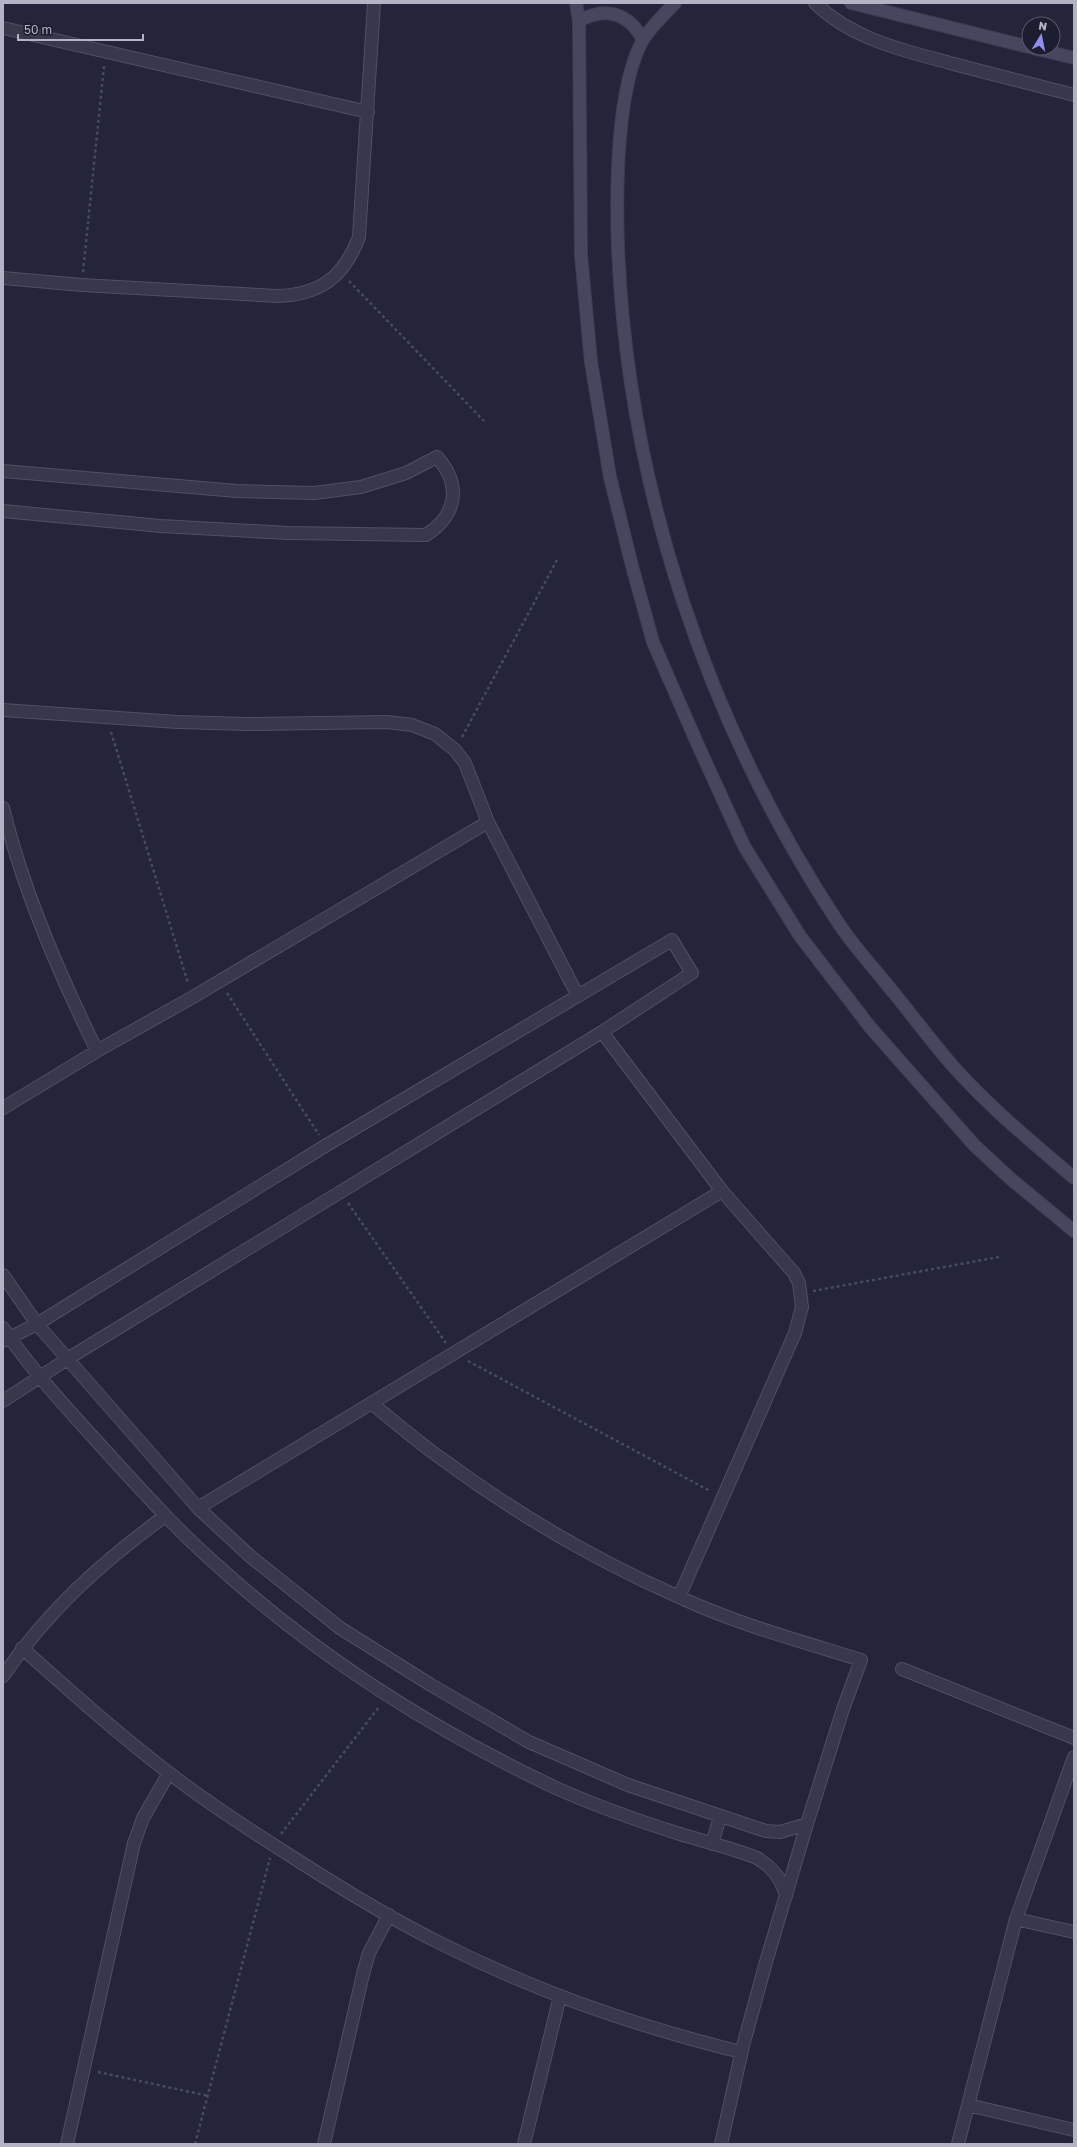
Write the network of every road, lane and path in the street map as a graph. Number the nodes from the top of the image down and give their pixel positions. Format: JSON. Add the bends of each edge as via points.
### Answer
{"nodes":[{"id":1,"x":374,"y":3,"type":"edge"},
{"id":2,"x":576,"y":3,"type":"edge"},
{"id":3,"x":675,"y":3,"type":"edge"},
{"id":4,"x":815,"y":3,"type":"edge"},
{"id":5,"x":851,"y":3,"type":"edge"},
{"id":6,"x":580,"y":21,"type":"junction"},
{"id":7,"x":3,"y":28,"type":"edge"},
{"id":8,"x":643,"y":40,"type":"junction"},
{"id":9,"x":1021,"y":45,"type":"edge"},
{"id":10,"x":106,"y":52,"type":"junction"},
{"id":11,"x":1061,"y":55,"type":"edge"},
{"id":12,"x":1074,"y":58,"type":"edge"},
{"id":13,"x":1074,"y":94,"type":"edge"},
{"id":14,"x":368,"y":112,"type":"junction"},
{"id":15,"x":340,"y":272,"type":"junction"},
{"id":16,"x":3,"y":278,"type":"edge"},
{"id":17,"x":82,"y":285,"type":"junction"},
{"id":18,"x":484,"y":421,"type":"dead end"},
{"id":19,"x":3,"y":471,"type":"edge"},
{"id":20,"x":3,"y":511,"type":"edge"},
{"id":21,"x":557,"y":560,"type":"dead end"},
{"id":22,"x":3,"y":710,"type":"edge"},
{"id":23,"x":106,"y":718,"type":"junction"},
{"id":24,"x":455,"y":750,"type":"junction"},
{"id":25,"x":3,"y":808,"type":"edge"},
{"id":26,"x":488,"y":822,"type":"junction"},
{"id":27,"x":220,"y":981,"type":"junction"},
{"id":28,"x":578,"y":996,"type":"junction"},
{"id":29,"x":193,"y":997,"type":"junction"},
{"id":30,"x":602,"y":1032,"type":"junction"},
{"id":31,"x":97,"y":1051,"type":"junction"},
{"id":32,"x":3,"y":1108,"type":"edge"},
{"id":33,"x":325,"y":1146,"type":"junction"},
{"id":34,"x":1074,"y":1178,"type":"edge"},
{"id":35,"x":722,"y":1191,"type":"junction"},
{"id":36,"x":340,"y":1192,"type":"junction"},
{"id":37,"x":1074,"y":1231,"type":"edge"},
{"id":38,"x":999,"y":1257,"type":"dead end"},
{"id":39,"x":3,"y":1275,"type":"edge"},
{"id":40,"x":801,"y":1294,"type":"junction"},
{"id":41,"x":37,"y":1324,"type":"junction"},
{"id":42,"x":5,"y":1336,"type":"edge"},
{"id":43,"x":453,"y":1353,"type":"junction"},
{"id":44,"x":69,"y":1358,"type":"junction"},
{"id":45,"x":39,"y":1378,"type":"junction"},
{"id":46,"x":3,"y":1401,"type":"edge"},
{"id":47,"x":371,"y":1403,"type":"junction"},
{"id":48,"x":723,"y":1498,"type":"junction"},
{"id":49,"x":198,"y":1508,"type":"junction"},
{"id":50,"x":166,"y":1516,"type":"junction"},
{"id":51,"x":679,"y":1598,"type":"junction"},
{"id":52,"x":22,"y":1648,"type":"junction"},
{"id":53,"x":902,"y":1670,"type":"dead end"},
{"id":54,"x":3,"y":1676,"type":"edge"},
{"id":55,"x":387,"y":1697,"type":"junction"},
{"id":56,"x":1074,"y":1738,"type":"edge"},
{"id":57,"x":1074,"y":1757,"type":"edge"},
{"id":58,"x":169,"y":1773,"type":"junction"},
{"id":59,"x":720,"y":1817,"type":"junction"},
{"id":60,"x":806,"y":1824,"type":"junction"},
{"id":61,"x":712,"y":1844,"type":"junction"},
{"id":62,"x":273,"y":1845,"type":"junction"},
{"id":63,"x":786,"y":1896,"type":"junction"},
{"id":64,"x":389,"y":1915,"type":"junction"},
{"id":65,"x":1016,"y":1919,"type":"junction"},
{"id":66,"x":1074,"y":1932,"type":"edge"},
{"id":67,"x":560,"y":1996,"type":"junction"},
{"id":68,"x":742,"y":2052,"type":"junction"},
{"id":69,"x":83,"y":2069,"type":"junction"},
{"id":70,"x":208,"y":2096,"type":"junction"},
{"id":71,"x":968,"y":2105,"type":"junction"},
{"id":72,"x":1074,"y":2130,"type":"edge"},
{"id":73,"x":67,"y":2144,"type":"edge"},
{"id":74,"x":195,"y":2144,"type":"edge"},
{"id":75,"x":324,"y":2144,"type":"edge"},
{"id":76,"x":524,"y":2144,"type":"edge"},
{"id":77,"x":721,"y":2144,"type":"edge"},
{"id":78,"x":958,"y":2144,"type":"edge"}],
"edges":[{"from":1,"to":14,"type":"street"},
{"from":2,"to":6,"type":"street"},
{"from":3,"to":8,"type":"street","via":[[659,18]]},
{"from":4,"to":13,"type":"street","via":[[842,25],[893,47]]},
{"from":5,"to":9,"type":"street"},
{"from":6,"to":8,"type":"street","via":[[600,13],[616,15],[630,22]]},
{"from":6,"to":37,"type":"street","via":[[581,255],[591,362],[610,477],[654,642],[741,840],[800,936],[870,1027],[975,1146]]},
{"from":7,"to":10,"type":"street"},
{"from":8,"to":34,"type":"street","via":[[624,107],[620,144],[616,205],[623,332],[637,417],[660,524],[686,612],[715,689],[746,759],[781,828],[842,928],[952,1065],[993,1106]]},
{"from":10,"to":14,"type":"street"},
{"from":10,"to":17,"type":"path"},
{"from":11,"to":12,"type":"street"},
{"from":14,"to":15,"type":"street","via":[[359,237],[352,256]]},
{"from":15,"to":17,"type":"street","via":[[322,286],[295,295]]},
{"from":15,"to":18,"type":"path"},
{"from":16,"to":17,"type":"street"},
{"from":19,"to":20,"type":"street","via":[[237,491],[314,493],[361,487],[406,473],[437,457],[452,479],[453,492],[452,505],[446,517],[426,535],[288,533],[161,526]]},
{"from":21,"to":24,"type":"path"},
{"from":22,"to":23,"type":"street"},
{"from":23,"to":24,"type":"street","via":[[247,724],[387,722],[412,725],[436,734]]},
{"from":23,"to":29,"type":"path"},
{"from":24,"to":26,"type":"street","via":[[465,763]]},
{"from":25,"to":31,"type":"street","via":[[21,871],[43,932],[68,992]]},
{"from":26,"to":27,"type":"street"},
{"from":26,"to":28,"type":"street"},
{"from":27,"to":29,"type":"street"},
{"from":27,"to":33,"type":"path"},
{"from":28,"to":30,"type":"street","via":[[672,940],[692,973]]},
{"from":28,"to":33,"type":"street"},
{"from":29,"to":31,"type":"street"},
{"from":30,"to":35,"type":"street"},
{"from":30,"to":36,"type":"street"},
{"from":31,"to":32,"type":"street"},
{"from":33,"to":41,"type":"street"},
{"from":35,"to":40,"type":"street","via":[[788,1264],[799,1283]]},
{"from":35,"to":43,"type":"street"},
{"from":36,"to":43,"type":"path"},
{"from":36,"to":44,"type":"street"},
{"from":38,"to":40,"type":"path"},
{"from":39,"to":41,"type":"street"},
{"from":40,"to":48,"type":"street","via":[[802,1307],[798,1327]]},
{"from":41,"to":42,"type":"street"},
{"from":41,"to":44,"type":"street"},
{"from":42,"to":45,"type":"street"},
{"from":43,"to":47,"type":"street"},
{"from":43,"to":48,"type":"path"},
{"from":44,"to":45,"type":"street"},
{"from":44,"to":49,"type":"street"},
{"from":45,"to":46,"type":"street"},
{"from":45,"to":50,"type":"street"},
{"from":47,"to":49,"type":"street"},
{"from":47,"to":51,"type":"street","via":[[441,1459],[516,1510],[594,1555]]},
{"from":48,"to":51,"type":"street"},
{"from":49,"to":59,"type":"street","via":[[252,1557],[340,1628],[431,1685],[529,1742],[628,1785]]},
{"from":50,"to":52,"type":"street","via":[[123,1547],[86,1579],[52,1612]]},
{"from":50,"to":55,"type":"street","via":[[271,1612]]},
{"from":51,"to":60,"type":"street","via":[[766,1631],[861,1660]]},
{"from":52,"to":54,"type":"street"},
{"from":52,"to":58,"type":"street","via":[[95,1713]]},
{"from":53,"to":56,"type":"street"},
{"from":55,"to":61,"type":"street","via":[[470,1745],[559,1789],[651,1825]]},
{"from":55,"to":62,"type":"path"},
{"from":57,"to":65,"type":"street"},
{"from":58,"to":62,"type":"street"},
{"from":58,"to":69,"type":"street","via":[[143,1818],[134,1843]]},
{"from":59,"to":60,"type":"street","via":[[766,1831],[780,1832]]},
{"from":59,"to":61,"type":"street"},
{"from":60,"to":63,"type":"street"},
{"from":61,"to":63,"type":"street","via":[[767,1864],[776,1873]]},
{"from":62,"to":64,"type":"street"},
{"from":62,"to":70,"type":"path"},
{"from":63,"to":68,"type":"street"},
{"from":64,"to":67,"type":"street","via":[[442,1944]]},
{"from":64,"to":75,"type":"street","via":[[369,1953],[363,1974]]},
{"from":65,"to":66,"type":"street"},
{"from":65,"to":71,"type":"street"},
{"from":67,"to":68,"type":"street","via":[[680,2037]]},
{"from":67,"to":76,"type":"street"},
{"from":68,"to":77,"type":"street"},
{"from":69,"to":70,"type":"path"},
{"from":69,"to":73,"type":"street"},
{"from":70,"to":74,"type":"path"},
{"from":71,"to":72,"type":"street"},
{"from":71,"to":78,"type":"street"}]}
